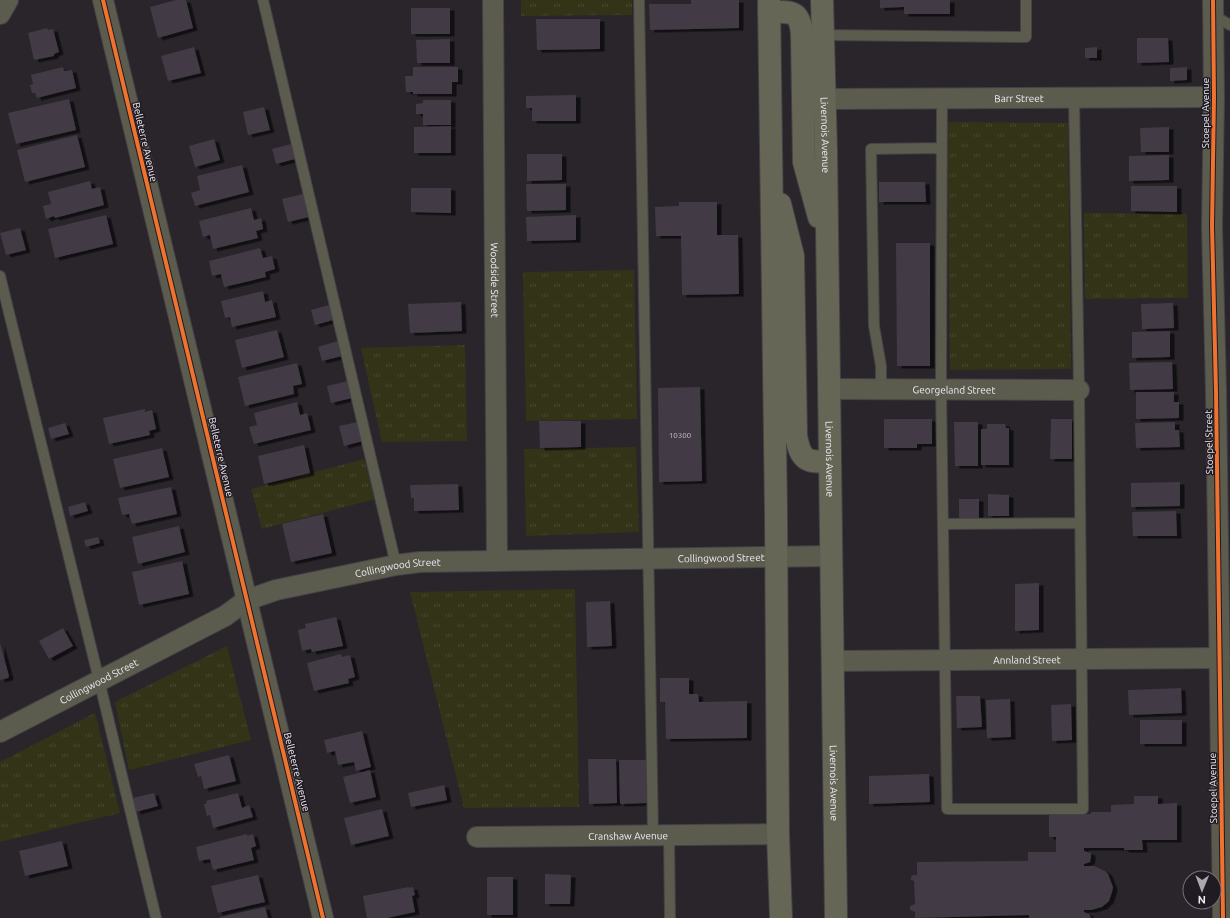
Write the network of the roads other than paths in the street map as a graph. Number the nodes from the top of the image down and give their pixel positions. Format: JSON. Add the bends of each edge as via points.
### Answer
{"nodes":[{"id":1,"x":8,"y":0,"type":"edge"},
{"id":2,"x":103,"y":0,"type":"edge"},
{"id":3,"x":263,"y":0,"type":"edge"},
{"id":4,"x":493,"y":0,"type":"edge"},
{"id":5,"x":639,"y":0,"type":"edge"},
{"id":6,"x":822,"y":0,"type":"edge"},
{"id":7,"x":1026,"y":0,"type":"edge"},
{"id":8,"x":769,"y":6,"type":"edge"},
{"id":9,"x":0,"y":14,"type":"edge"},
{"id":10,"x":1219,"y":14,"type":"edge"},
{"id":11,"x":823,"y":35,"type":"junction"},
{"id":12,"x":1214,"y":97,"type":"junction"},
{"id":13,"x":942,"y":98,"type":"junction"},
{"id":14,"x":1074,"y":98,"type":"junction"},
{"id":15,"x":825,"y":99,"type":"junction"},
{"id":16,"x":942,"y":148,"type":"junction"},
{"id":17,"x":771,"y":170,"type":"junction"},
{"id":18,"x":1212,"y":226,"type":"joint"},
{"id":19,"x":827,"y":247,"type":"junction"},
{"id":20,"x":0,"y":276,"type":"edge"},
{"id":21,"x":881,"y":388,"type":"junction"},
{"id":22,"x":942,"y":388,"type":"junction"},
{"id":23,"x":829,"y":389,"type":"junction"},
{"id":24,"x":1079,"y":390,"type":"junction"},
{"id":25,"x":830,"y":462,"type":"junction"},
{"id":26,"x":1080,"y":523,"type":"junction"},
{"id":27,"x":943,"y":524,"type":"junction"},
{"id":28,"x":831,"y":556,"type":"junction"},
{"id":29,"x":777,"y":557,"type":"junction"},
{"id":30,"x":648,"y":558,"type":"junction"},
{"id":31,"x":497,"y":561,"type":"junction"},
{"id":32,"x":396,"y":565,"type":"junction"},
{"id":33,"x":247,"y":600,"type":"junction"},
{"id":34,"x":1220,"y":658,"type":"junction"},
{"id":35,"x":944,"y":660,"type":"junction"},
{"id":36,"x":1081,"y":660,"type":"junction"},
{"id":37,"x":833,"y":661,"type":"junction"},
{"id":38,"x":99,"y":680,"type":"junction"},
{"id":39,"x":0,"y":732,"type":"edge"},
{"id":40,"x":778,"y":834,"type":"junction"},
{"id":41,"x":661,"y":835,"type":"junction"},
{"id":42,"x":478,"y":837,"type":"dead end"},
{"id":43,"x":156,"y":918,"type":"edge"},
{"id":44,"x":323,"y":918,"type":"edge"},
{"id":45,"x":670,"y":918,"type":"edge"},
{"id":46,"x":781,"y":918,"type":"edge"},
{"id":47,"x":836,"y":918,"type":"edge"},
{"id":48,"x":1223,"y":918,"type":"edge"}],
"edges":[{"from":1,"to":9,"type":"street"},
{"from":2,"to":33,"type":"street","name":"Belleterre Avenue"},
{"from":3,"to":32,"type":"lane"},
{"from":4,"to":31,"type":"street","name":"Woodside Street"},
{"from":5,"to":30,"type":"lane"},
{"from":6,"to":11,"type":"main road","name":"Livernois Avenue"},
{"from":7,"to":11,"type":"lane","via":[[1026,37]]},
{"from":8,"to":17,"type":"main road"},
{"from":8,"to":19,"type":"main road","via":[[793,13],[800,23],[804,162]]},
{"from":10,"to":12,"type":"street","name":"Stoepel Avenue"},
{"from":11,"to":15,"type":"main road","name":"Livernois Avenue"},
{"from":12,"to":14,"type":"street","name":"Barr Street"},
{"from":12,"to":18,"type":"street","name":"Stoepel Avenue"},
{"from":13,"to":14,"type":"street","name":"Barr Street"},
{"from":13,"to":15,"type":"street","name":"Barr Street"},
{"from":13,"to":16,"type":"lane"},
{"from":14,"to":24,"type":"lane"},
{"from":15,"to":19,"type":"main road","name":"Livernois Avenue"},
{"from":16,"to":21,"type":"lane","via":[[871,149],[874,326],[881,366]]},
{"from":16,"to":22,"type":"lane"},
{"from":17,"to":25,"type":"main road","via":[[793,256],[796,436],[801,455],[814,462]]},
{"from":17,"to":29,"type":"main road"},
{"from":18,"to":34,"type":"street","name":"Stoepel Street"},
{"from":19,"to":23,"type":"main road","name":"Livernois Avenue"},
{"from":20,"to":38,"type":"lane"},
{"from":21,"to":22,"type":"street","name":"Georgeland Street"},
{"from":21,"to":23,"type":"street","name":"Georgeland Street"},
{"from":22,"to":24,"type":"street","name":"Georgeland Street"},
{"from":22,"to":27,"type":"lane"},
{"from":23,"to":25,"type":"main road","name":"Livernois Avenue"},
{"from":24,"to":26,"type":"lane"},
{"from":25,"to":28,"type":"main road","name":"Livernois Avenue"},
{"from":26,"to":27,"type":"lane"},
{"from":26,"to":36,"type":"lane"},
{"from":27,"to":35,"type":"lane"},
{"from":28,"to":29,"type":"street","name":"Collingwood Street"},
{"from":28,"to":37,"type":"main road","name":"Livernois Avenue"},
{"from":29,"to":30,"type":"street","name":"Collingwood Street"},
{"from":29,"to":40,"type":"main road"},
{"from":30,"to":31,"type":"street","name":"Collingwood Street"},
{"from":30,"to":41,"type":"lane"},
{"from":31,"to":32,"type":"street","name":"Collingwood Street","via":[[420,562]]},
{"from":32,"to":33,"type":"street","name":"Collingwood Street","via":[[276,590]]},
{"from":33,"to":38,"type":"street","name":"Collingwood Street","via":[[225,616]]},
{"from":33,"to":44,"type":"street","name":"Belleterre Avenue"},
{"from":34,"to":36,"type":"street","name":"Annland Street"},
{"from":34,"to":48,"type":"street","name":"Stoepel Avenue"},
{"from":35,"to":36,"type":"street","name":"Annland Street"},
{"from":35,"to":36,"type":"lane","via":[[947,809],[1083,809]]},
{"from":35,"to":37,"type":"street","name":"Annland Street"},
{"from":37,"to":47,"type":"main road","name":"Livernois Avenue"},
{"from":38,"to":39,"type":"street","name":"Collingwood Street"},
{"from":38,"to":43,"type":"lane"},
{"from":40,"to":41,"type":"street","name":"Cranshaw Avenue"},
{"from":40,"to":46,"type":"main road"},
{"from":41,"to":42,"type":"street","name":"Cranshaw Avenue"},
{"from":41,"to":45,"type":"lane"}]}
